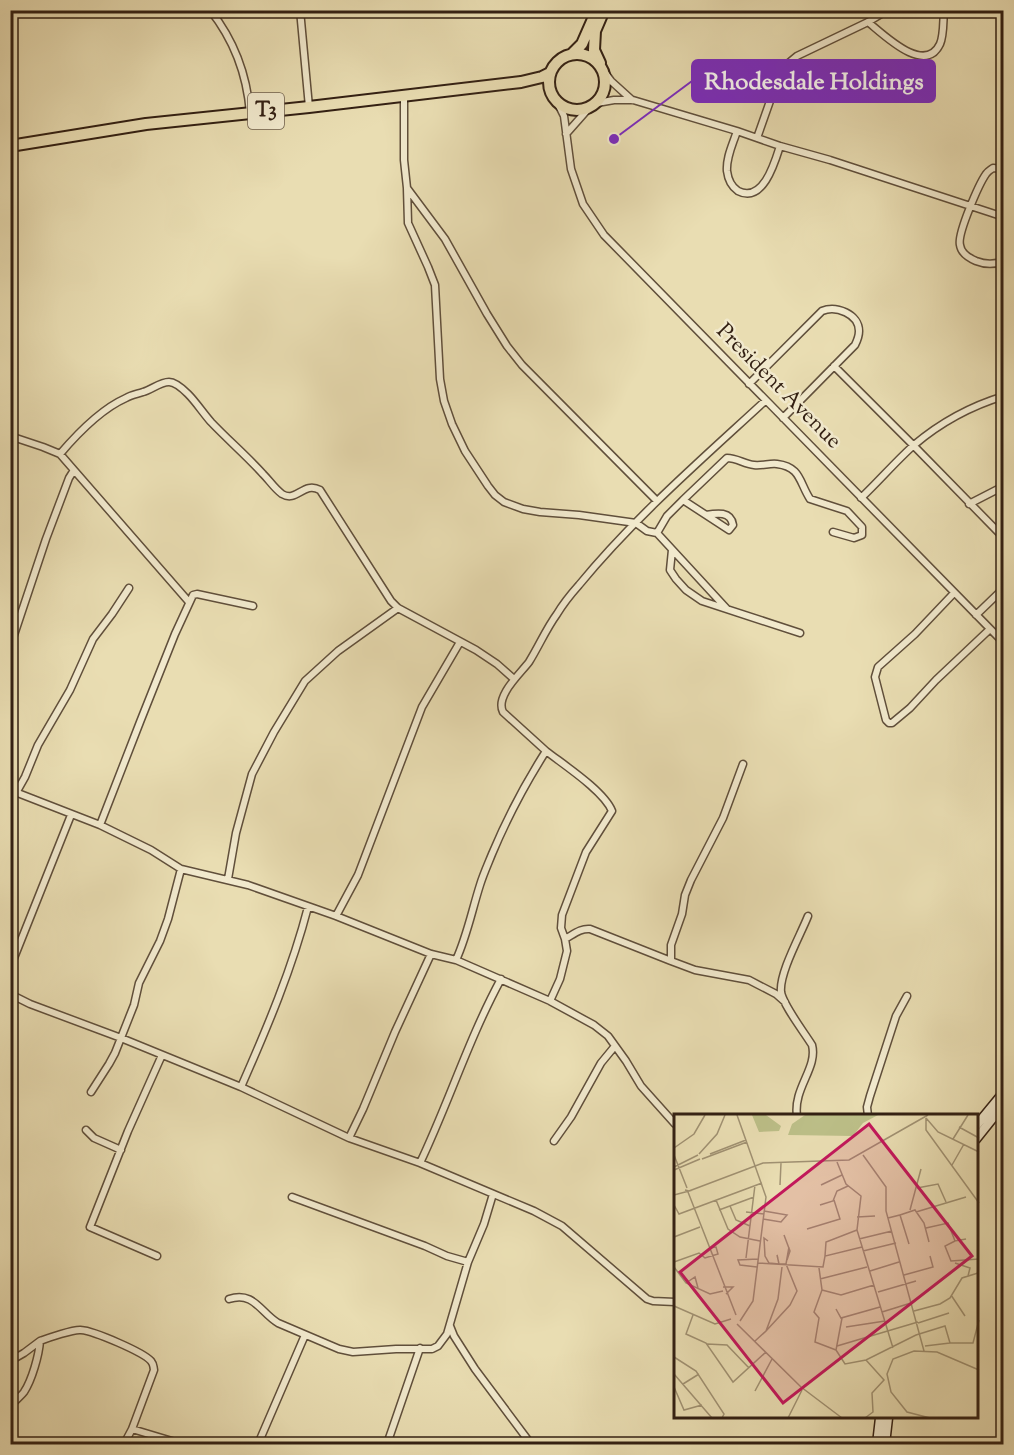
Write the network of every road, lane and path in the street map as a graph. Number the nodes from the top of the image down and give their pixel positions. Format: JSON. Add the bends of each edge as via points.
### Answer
{"nodes":[{"id":1,"x":210,"y":10,"type":"edge"},
{"id":2,"x":300,"y":10,"type":"edge"},
{"id":3,"x":596,"y":10,"type":"edge"},
{"id":4,"x":604,"y":10,"type":"edge"},
{"id":5,"x":888,"y":10,"type":"edge"},
{"id":6,"x":944,"y":10,"type":"edge"},
{"id":7,"x":868,"y":22,"type":"junction"},
{"id":8,"x":572,"y":54,"type":"junction"},
{"id":9,"x":602,"y":68,"type":"junction"},
{"id":10,"x":550,"y":73,"type":"junction"},
{"id":11,"x":521,"y":82,"type":"junction"},
{"id":12,"x":404,"y":96,"type":"junction"},
{"id":13,"x":555,"y":99,"type":"junction"},
{"id":14,"x":633,"y":100,"type":"junction"},
{"id":15,"x":593,"y":105,"type":"junction"},
{"id":16,"x":309,"y":107,"type":"junction"},
{"id":17,"x":250,"y":113,"type":"junction"},
{"id":18,"x":737,"y":130,"type":"junction"},
{"id":19,"x":566,"y":134,"type":"junction"},
{"id":20,"x":757,"y":138,"type":"junction"},
{"id":21,"x":10,"y":146,"type":"edge"},
{"id":22,"x":780,"y":146,"type":"junction"},
{"id":23,"x":1004,"y":169,"type":"edge"},
{"id":24,"x":407,"y":188,"type":"junction"},
{"id":25,"x":970,"y":206,"type":"junction"},
{"id":26,"x":1004,"y":217,"type":"edge"},
{"id":27,"x":1004,"y":261,"type":"edge"},
{"id":28,"x":834,"y":366,"type":"junction"},
{"id":29,"x":749,"y":384,"type":"junction"},
{"id":30,"x":1004,"y":396,"type":"edge"},
{"id":31,"x":765,"y":400,"type":"junction"},
{"id":32,"x":783,"y":417,"type":"junction"},
{"id":33,"x":10,"y":436,"type":"edge"},
{"id":34,"x":914,"y":446,"type":"junction"},
{"id":35,"x":60,"y":454,"type":"junction"},
{"id":36,"x":74,"y":470,"type":"junction"},
{"id":37,"x":1004,"y":486,"type":"edge"},
{"id":38,"x":861,"y":498,"type":"junction"},
{"id":39,"x":683,"y":500,"type":"junction"},
{"id":40,"x":657,"y":501,"type":"junction"},
{"id":41,"x":969,"y":504,"type":"junction"},
{"id":42,"x":706,"y":515,"type":"dead end"},
{"id":43,"x":636,"y":523,"type":"junction"},
{"id":44,"x":833,"y":532,"type":"dead end"},
{"id":45,"x":657,"y":533,"type":"junction"},
{"id":46,"x":1004,"y":538,"type":"edge"},
{"id":47,"x":672,"y":550,"type":"junction"},
{"id":48,"x":129,"y":588,"type":"dead end"},
{"id":49,"x":1004,"y":588,"type":"edge"},
{"id":50,"x":954,"y":593,"type":"junction"},
{"id":51,"x":189,"y":602,"type":"junction"},
{"id":52,"x":253,"y":606,"type":"dead end"},
{"id":53,"x":398,"y":608,"type":"junction"},
{"id":54,"x":727,"y":609,"type":"junction"},
{"id":55,"x":976,"y":615,"type":"junction"},
{"id":56,"x":990,"y":629,"type":"junction"},
{"id":57,"x":800,"y":633,"type":"dead end"},
{"id":58,"x":460,"y":642,"type":"junction"},
{"id":59,"x":1004,"y":643,"type":"edge"},
{"id":60,"x":10,"y":647,"type":"edge"},
{"id":61,"x":514,"y":679,"type":"junction"},
{"id":62,"x":546,"y":751,"type":"junction"},
{"id":63,"x":743,"y":764,"type":"dead end"},
{"id":64,"x":13,"y":792,"type":"edge"},
{"id":65,"x":71,"y":814,"type":"junction"},
{"id":66,"x":100,"y":825,"type":"junction"},
{"id":67,"x":181,"y":868,"type":"junction"},
{"id":68,"x":228,"y":879,"type":"junction"},
{"id":69,"x":308,"y":907,"type":"junction"},
{"id":70,"x":336,"y":916,"type":"junction"},
{"id":71,"x":808,"y":916,"type":"dead end"},
{"id":72,"x":565,"y":939,"type":"junction"},
{"id":73,"x":431,"y":954,"type":"junction"},
{"id":74,"x":456,"y":960,"type":"junction"},
{"id":75,"x":671,"y":962,"type":"junction"},
{"id":76,"x":10,"y":968,"type":"edge"},
{"id":77,"x":501,"y":979,"type":"junction"},
{"id":78,"x":10,"y":994,"type":"edge"},
{"id":79,"x":906,"y":996,"type":"dead end"},
{"id":80,"x":550,"y":1001,"type":"junction"},
{"id":81,"x":785,"y":1002,"type":"junction"},
{"id":82,"x":121,"y":1038,"type":"junction"},
{"id":83,"x":615,"y":1046,"type":"junction"},
{"id":84,"x":162,"y":1055,"type":"junction"},
{"id":85,"x":241,"y":1087,"type":"junction"},
{"id":86,"x":91,"y":1092,"type":"dead end"},
{"id":87,"x":1004,"y":1092,"type":"edge"},
{"id":88,"x":1004,"y":1104,"type":"edge"},
{"id":89,"x":797,"y":1114,"type":"edge"},
{"id":90,"x":868,"y":1114,"type":"edge"},
{"id":91,"x":674,"y":1123,"type":"edge"},
{"id":92,"x":978,"y":1124,"type":"edge"},
{"id":93,"x":86,"y":1130,"type":"dead end"},
{"id":94,"x":978,"y":1136,"type":"edge"},
{"id":95,"x":349,"y":1138,"type":"junction"},
{"id":96,"x":555,"y":1141,"type":"dead end"},
{"id":97,"x":121,"y":1150,"type":"junction"},
{"id":98,"x":420,"y":1163,"type":"junction"},
{"id":99,"x":493,"y":1194,"type":"junction"},
{"id":100,"x":292,"y":1197,"type":"dead end"},
{"id":101,"x":157,"y":1256,"type":"dead end"},
{"id":102,"x":468,"y":1262,"type":"junction"},
{"id":103,"x":229,"y":1299,"type":"dead end"},
{"id":104,"x":674,"y":1302,"type":"edge"},
{"id":105,"x":450,"y":1326,"type":"junction"},
{"id":106,"x":305,"y":1335,"type":"junction"},
{"id":107,"x":40,"y":1341,"type":"junction"},
{"id":108,"x":420,"y":1348,"type":"junction"},
{"id":109,"x":10,"y":1361,"type":"edge"},
{"id":110,"x":10,"y":1406,"type":"edge"},
{"id":111,"x":880,"y":1419,"type":"edge"},
{"id":112,"x":888,"y":1419,"type":"edge"},
{"id":113,"x":132,"y":1429,"type":"junction"},
{"id":114,"x":124,"y":1444,"type":"edge"},
{"id":115,"x":182,"y":1444,"type":"edge"},
{"id":116,"x":258,"y":1444,"type":"edge"},
{"id":117,"x":387,"y":1444,"type":"edge"},
{"id":118,"x":530,"y":1444,"type":"edge"},
{"id":119,"x":877,"y":1444,"type":"edge"},
{"id":120,"x":885,"y":1444,"type":"edge"}],
"edges":[{"from":1,"to":17,"type":"street","via":[[238,57]]},
{"from":2,"to":16,"type":"street"},
{"from":3,"to":8,"type":"highway","number":"T3","via":[[582,44]]},
{"from":4,"to":9,"type":"highway","via":[[595,31],[594,50]]},
{"from":5,"to":7,"type":"street"},
{"from":6,"to":7,"type":"street","via":[[940,44],[925,56],[904,50]]},
{"from":7,"to":20,"type":"street","via":[[797,56],[785,66]]},
{"from":8,"to":9,"type":"highway","via":[[588,56]]},
{"from":8,"to":10,"type":"highway","number":"T3","via":[[559,61]]},
{"from":9,"to":14,"type":"street"},
{"from":9,"to":15,"type":"highway","via":[[605,88]]},
{"from":10,"to":11,"type":"highway","number":"T3"},
{"from":10,"to":13,"type":"highway","via":[[550,89]]},
{"from":11,"to":12,"type":"highway","number":"T3"},
{"from":11,"to":13,"type":"highway","number":"T3","via":[[541,88]]},
{"from":12,"to":16,"type":"highway","number":"T3"},
{"from":12,"to":24,"type":"street"},
{"from":13,"to":15,"type":"highway","number":"T3","via":[[572,110]]},
{"from":13,"to":19,"type":"street","name":"President Avenue","via":[[564,116]]},
{"from":14,"to":15,"type":"street"},
{"from":14,"to":18,"type":"street"},
{"from":15,"to":19,"type":"street"},
{"from":16,"to":17,"type":"highway","number":"T3"},
{"from":17,"to":21,"type":"highway","number":"T3","via":[[146,124]]},
{"from":18,"to":20,"type":"street"},
{"from":18,"to":22,"type":"street","via":[[727,173],[735,189],[744,193],[763,184]]},
{"from":19,"to":29,"type":"street","name":"President Avenue","via":[[571,169],[583,204],[604,236]]},
{"from":20,"to":22,"type":"street"},
{"from":22,"to":25,"type":"street"},
{"from":23,"to":25,"type":"street","via":[[988,171]]},
{"from":24,"to":40,"type":"street","via":[[445,239],[487,314],[522,365]]},
{"from":24,"to":43,"type":"street","via":[[408,223],[435,285],[444,401],[465,451],[488,486],[504,502],[523,509]]},
{"from":25,"to":26,"type":"street"},
{"from":25,"to":27,"type":"street","via":[[959,242],[963,252],[984,264]]},
{"from":28,"to":29,"type":"street","via":[[855,345],[859,331],[857,324],[840,309],[817,315]]},
{"from":28,"to":32,"type":"street"},
{"from":28,"to":34,"type":"street"},
{"from":29,"to":31,"type":"street","name":"President Avenue"},
{"from":30,"to":34,"type":"street","via":[[959,415]]},
{"from":31,"to":32,"type":"street","name":"President Avenue"},
{"from":31,"to":40,"type":"street"},
{"from":32,"to":38,"type":"street","name":"President Avenue"},
{"from":33,"to":35,"type":"street"},
{"from":34,"to":38,"type":"street"},
{"from":34,"to":41,"type":"street"},
{"from":35,"to":36,"type":"street"},
{"from":35,"to":53,"type":"street","via":[[107,408],[163,383],[175,384],[275,489],[290,497],[310,487],[320,490]]},
{"from":36,"to":51,"type":"street"},
{"from":36,"to":60,"type":"street","via":[[46,538]]},
{"from":37,"to":41,"type":"street"},
{"from":38,"to":50,"type":"street","name":"President Avenue"},
{"from":39,"to":42,"type":"street"},
{"from":39,"to":44,"type":"street","via":[[727,458],[755,465],[777,463],[793,468],[810,499],[847,511],[862,527],[862,535],[854,538]]},
{"from":39,"to":45,"type":"street"},
{"from":40,"to":43,"type":"street"},
{"from":41,"to":46,"type":"street"},
{"from":43,"to":45,"type":"street"},
{"from":43,"to":61,"type":"street","via":[[578,585]]},
{"from":45,"to":47,"type":"street"},
{"from":47,"to":54,"type":"street"},
{"from":47,"to":54,"type":"street","via":[[670,570],[686,590],[702,601]]},
{"from":48,"to":64,"type":"street","via":[[93,639],[25,777]]},
{"from":49,"to":55,"type":"street"},
{"from":50,"to":55,"type":"street","name":"President Avenue"},
{"from":50,"to":56,"type":"street","via":[[878,667],[874,676],[886,720],[892,723],[910,708]]},
{"from":51,"to":52,"type":"street","via":[[197,594]]},
{"from":51,"to":66,"type":"street"},
{"from":53,"to":58,"type":"street"},
{"from":53,"to":68,"type":"street","via":[[304,681],[252,774]]},
{"from":54,"to":57,"type":"street"},
{"from":55,"to":56,"type":"street","name":"President Avenue"},
{"from":56,"to":59,"type":"street","name":"President Avenue"},
{"from":58,"to":61,"type":"street"},
{"from":58,"to":70,"type":"street","via":[[422,707],[358,875]]},
{"from":61,"to":62,"type":"street","via":[[502,699],[503,712]]},
{"from":62,"to":72,"type":"street","via":[[596,791],[612,811],[586,852],[562,915]]},
{"from":62,"to":74,"type":"street","via":[[513,806],[495,846]]},
{"from":63,"to":75,"type":"street","via":[[723,818],[685,895],[671,945]]},
{"from":64,"to":65,"type":"street"},
{"from":65,"to":66,"type":"street"},
{"from":65,"to":76,"type":"street"},
{"from":66,"to":67,"type":"street"},
{"from":67,"to":68,"type":"street"},
{"from":67,"to":82,"type":"street","via":[[168,919],[139,983]]},
{"from":68,"to":69,"type":"street"},
{"from":69,"to":70,"type":"street"},
{"from":69,"to":85,"type":"street","via":[[289,969]]},
{"from":70,"to":73,"type":"street"},
{"from":71,"to":81,"type":"street","via":[[782,981]]},
{"from":72,"to":75,"type":"street","via":[[584,928],[590,929]]},
{"from":72,"to":80,"type":"street","via":[[564,966]]},
{"from":73,"to":74,"type":"street"},
{"from":73,"to":95,"type":"street"},
{"from":74,"to":77,"type":"street"},
{"from":75,"to":81,"type":"street","via":[[749,980]]},
{"from":77,"to":80,"type":"street"},
{"from":77,"to":98,"type":"street"},
{"from":78,"to":82,"type":"street"},
{"from":79,"to":90,"type":"street","via":[[870,1096]]},
{"from":80,"to":83,"type":"street","via":[[594,1025]]},
{"from":81,"to":89,"type":"street","via":[[814,1052],[800,1089]]},
{"from":82,"to":84,"type":"street"},
{"from":82,"to":86,"type":"street"},
{"from":83,"to":91,"type":"street","via":[[641,1086]]},
{"from":83,"to":96,"type":"street"},
{"from":84,"to":85,"type":"street"},
{"from":84,"to":97,"type":"street"},
{"from":85,"to":95,"type":"street"},
{"from":87,"to":92,"type":"street"},
{"from":88,"to":94,"type":"street"},
{"from":93,"to":97,"type":"street","via":[[99,1141]]},
{"from":95,"to":98,"type":"street"},
{"from":97,"to":101,"type":"street","via":[[90,1227]]},
{"from":98,"to":99,"type":"street"},
{"from":99,"to":102,"type":"street"},
{"from":99,"to":104,"type":"street","via":[[562,1226],[647,1299]]},
{"from":100,"to":102,"type":"street"},
{"from":102,"to":105,"type":"street"},
{"from":103,"to":106,"type":"street","via":[[250,1300],[272,1319]]},
{"from":105,"to":108,"type":"street","via":[[438,1346]]},
{"from":105,"to":118,"type":"street"},
{"from":106,"to":108,"type":"street","via":[[353,1352]]},
{"from":106,"to":116,"type":"street"},
{"from":107,"to":109,"type":"street"},
{"from":107,"to":110,"type":"street","via":[[27,1388]]},
{"from":107,"to":113,"type":"street","via":[[80,1329],[134,1349],[149,1359],[154,1370]]},
{"from":108,"to":117,"type":"street"},
{"from":111,"to":119,"type":"street"},
{"from":112,"to":120,"type":"street"},
{"from":113,"to":114,"type":"street"},
{"from":113,"to":115,"type":"street"}]}
